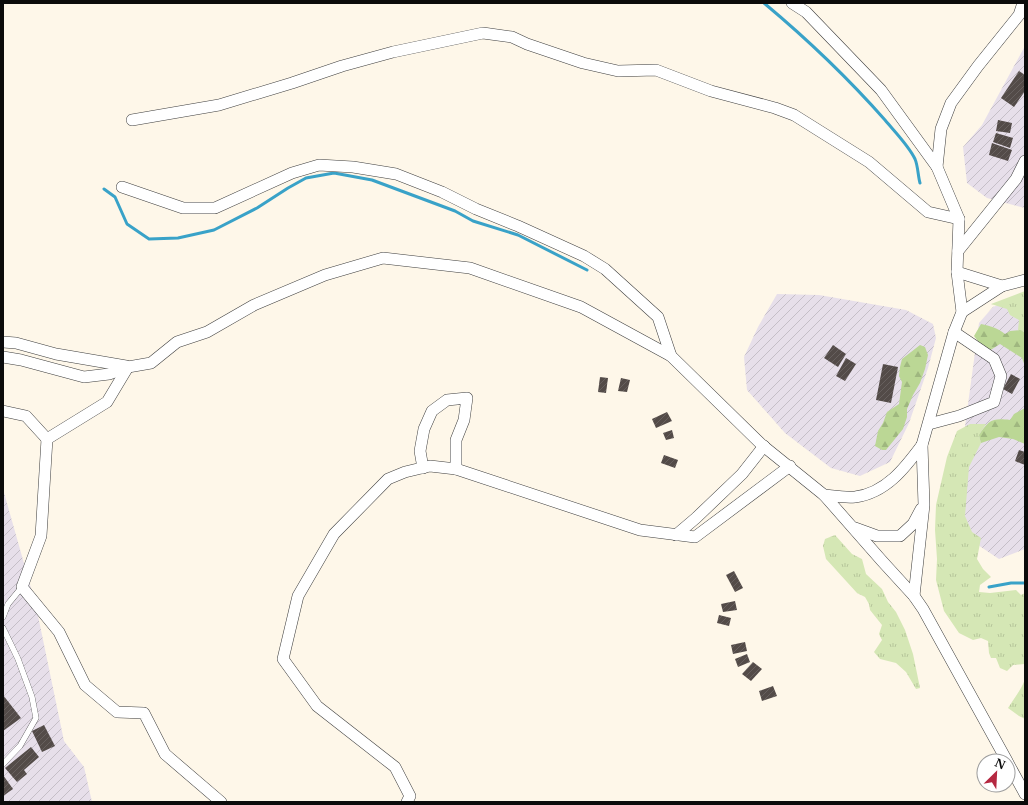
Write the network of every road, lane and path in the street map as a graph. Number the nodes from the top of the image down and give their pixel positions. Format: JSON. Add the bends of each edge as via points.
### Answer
{"nodes":[{"id":1,"x":792,"y":3,"type":"edge"},
{"id":2,"x":1023,"y":3,"type":"edge"},
{"id":3,"x":132,"y":120,"type":"dead end"},
{"id":4,"x":1025,"y":160,"type":"edge"},
{"id":5,"x":937,"y":167,"type":"junction"},
{"id":6,"x":122,"y":187,"type":"dead end"},
{"id":7,"x":959,"y":219,"type":"junction"},
{"id":8,"x":958,"y":251,"type":"junction"},
{"id":9,"x":957,"y":272,"type":"junction"},
{"id":10,"x":1025,"y":280,"type":"edge"},
{"id":11,"x":1002,"y":286,"type":"junction"},
{"id":12,"x":962,"y":312,"type":"junction"},
{"id":13,"x":954,"y":332,"type":"junction"},
{"id":14,"x":3,"y":342,"type":"edge"},
{"id":15,"x":671,"y":356,"type":"junction"},
{"id":16,"x":3,"y":357,"type":"edge"},
{"id":17,"x":128,"y":367,"type":"junction"},
{"id":18,"x":3,"y":411,"type":"edge"},
{"id":19,"x":929,"y":424,"type":"junction"},
{"id":20,"x":47,"y":439,"type":"junction"},
{"id":21,"x":922,"y":444,"type":"junction"},
{"id":22,"x":764,"y":446,"type":"junction"},
{"id":23,"x":790,"y":466,"type":"junction"},
{"id":24,"x":423,"y":468,"type":"junction"},
{"id":25,"x":456,"y":469,"type":"junction"},
{"id":26,"x":824,"y":495,"type":"junction"},
{"id":27,"x":924,"y":505,"type":"junction"},
{"id":28,"x":852,"y":526,"type":"junction"},
{"id":29,"x":676,"y":535,"type":"junction"},
{"id":30,"x":22,"y":587,"type":"junction"},
{"id":31,"x":914,"y":596,"type":"junction"},
{"id":32,"x":3,"y":617,"type":"edge"},
{"id":33,"x":3,"y":628,"type":"edge"},
{"id":34,"x":1002,"y":753,"type":"edge"},
{"id":35,"x":3,"y":764,"type":"edge"},
{"id":36,"x":1016,"y":778,"type":"edge"},
{"id":37,"x":1025,"y":794,"type":"edge"},
{"id":38,"x":221,"y":802,"type":"edge"},
{"id":39,"x":407,"y":802,"type":"edge"}],
"edges":[{"from":1,"to":5,"type":"street","via":[[806,12],[881,90]]},
{"from":2,"to":5,"type":"street","via":[[1019,15],[951,103],[941,129]]},
{"from":3,"to":7,"type":"street","via":[[220,105],[342,66],[483,33],[512,37],[583,63],[618,71],[656,70],[711,91],[794,115],[869,162],[928,212]]},
{"from":4,"to":8,"type":"street","via":[[1016,179]]},
{"from":5,"to":7,"type":"street"},
{"from":6,"to":15,"type":"street","via":[[183,208],[215,208],[292,173],[319,165],[353,166],[396,174],[518,226],[584,256],[606,269],[658,318]]},
{"from":7,"to":8,"type":"street"},
{"from":8,"to":9,"type":"street"},
{"from":9,"to":11,"type":"street"},
{"from":9,"to":12,"type":"street"},
{"from":10,"to":11,"type":"street"},
{"from":11,"to":12,"type":"street"},
{"from":12,"to":13,"type":"street"},
{"from":13,"to":19,"type":"street"},
{"from":13,"to":19,"type":"street","via":[[994,358],[1001,376],[994,402],[959,416]]},
{"from":14,"to":17,"type":"street"},
{"from":15,"to":17,"type":"street","via":[[581,307],[470,268],[383,258],[325,275],[254,305],[207,332],[177,342],[151,363]]},
{"from":15,"to":22,"type":"street"},
{"from":16,"to":17,"type":"street","via":[[84,377],[109,374]]},
{"from":17,"to":20,"type":"street","via":[[107,402]]},
{"from":18,"to":20,"type":"street","via":[[26,416]]},
{"from":19,"to":21,"type":"street"},
{"from":20,"to":30,"type":"street","via":[[42,536]]},
{"from":21,"to":26,"type":"street","via":[[902,470],[871,493],[854,497]]},
{"from":21,"to":27,"type":"street"},
{"from":22,"to":23,"type":"street"},
{"from":22,"to":29,"type":"street","via":[[742,474]]},
{"from":23,"to":26,"type":"street"},
{"from":23,"to":29,"type":"street","via":[[695,537]]},
{"from":24,"to":25,"type":"street","via":[[430,466]]},
{"from":24,"to":25,"type":"street","via":[[420,451],[424,429],[432,411],[446,400],[466,398],[464,420],[456,440]]},
{"from":24,"to":39,"type":"street","via":[[388,479],[334,534],[298,596],[283,659],[317,706],[395,766],[410,796]]},
{"from":25,"to":29,"type":"street","via":[[640,530]]},
{"from":26,"to":28,"type":"street"},
{"from":27,"to":28,"type":"street","via":[[913,524],[900,536],[877,536]]},
{"from":27,"to":31,"type":"street"},
{"from":28,"to":31,"type":"street"},
{"from":30,"to":32,"type":"lane","via":[[8,604]]},
{"from":30,"to":38,"type":"street","via":[[59,632],[85,685],[117,712],[144,713],[165,754]]},
{"from":31,"to":34,"type":"street"},
{"from":33,"to":35,"type":"lane","via":[[32,697],[36,718],[20,746]]},
{"from":36,"to":37,"type":"street"}]}
